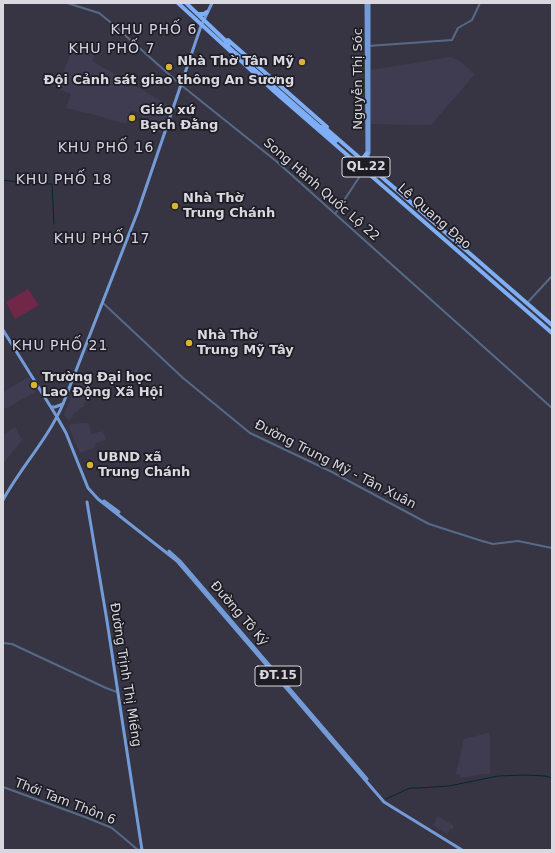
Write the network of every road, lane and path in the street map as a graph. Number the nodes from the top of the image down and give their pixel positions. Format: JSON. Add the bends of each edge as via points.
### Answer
{"nodes":[{"id":1,"x":67,"y":3,"type":"edge"},
{"id":2,"x":178,"y":3,"type":"edge"},
{"id":3,"x":181,"y":3,"type":"edge"},
{"id":4,"x":187,"y":3,"type":"edge"},
{"id":5,"x":212,"y":3,"type":"edge"},
{"id":6,"x":367,"y":3,"type":"edge"},
{"id":7,"x":480,"y":3,"type":"edge"},
{"id":8,"x":207,"y":12,"type":"junction"},
{"id":9,"x":198,"y":15,"type":"junction"},
{"id":10,"x":197,"y":22,"type":"junction"},
{"id":11,"x":203,"y":22,"type":"junction"},
{"id":12,"x":199,"y":32,"type":"junction"},
{"id":13,"x":367,"y":46,"type":"junction"},
{"id":14,"x":181,"y":85,"type":"junction"},
{"id":15,"x":368,"y":154,"type":"junction"},
{"id":16,"x":362,"y":159,"type":"junction"},
{"id":17,"x":366,"y":166,"type":"junction"},
{"id":18,"x":335,"y":214,"type":"junction"},
{"id":19,"x":552,"y":276,"type":"edge"},
{"id":20,"x":528,"y":302,"type":"junction"},
{"id":21,"x":103,"y":303,"type":"junction"},
{"id":22,"x":552,"y":324,"type":"edge"},
{"id":23,"x":3,"y":330,"type":"edge"},
{"id":24,"x":552,"y":331,"type":"edge"},
{"id":25,"x":63,"y":404,"type":"junction"},
{"id":26,"x":52,"y":407,"type":"junction"},
{"id":27,"x":552,"y":408,"type":"edge"},
{"id":28,"x":57,"y":417,"type":"junction"},
{"id":29,"x":3,"y":500,"type":"edge"},
{"id":30,"x":87,"y":502,"type":"dead end"},
{"id":31,"x":552,"y":548,"type":"edge"},
{"id":32,"x":185,"y":568,"type":"junction"},
{"id":33,"x":3,"y":644,"type":"edge"},
{"id":34,"x":117,"y":692,"type":"junction"},
{"id":35,"x":3,"y":787,"type":"edge"},
{"id":36,"x":141,"y":849,"type":"edge"},
{"id":37,"x":462,"y":850,"type":"edge"},
{"id":38,"x":466,"y":850,"type":"edge"}],
"edges":[{"from":1,"to":14,"type":"street","name":"Song Hành Quốc Lộ 22","via":[[99,13]]},
{"from":2,"to":10,"type":"highway","name":"Lê Quang Đạo","number":"QL.22"},
{"from":3,"to":9,"type":"highway","name":"Lê Quang Đạo","number":"QL.22"},
{"from":4,"to":9,"type":"highway","name":"Lê Quang Đạo","number":"QL.22"},
{"from":5,"to":8,"type":"main road"},
{"from":6,"to":13,"type":"main road","name":"Nguyễn Thị Sóc"},
{"from":7,"to":13,"type":"street","via":[[472,20],[458,29],[452,40]]},
{"from":8,"to":9,"type":"highway"},
{"from":8,"to":11,"type":"main road"},
{"from":9,"to":10,"type":"highway"},
{"from":9,"to":11,"type":"highway","name":"Lê Quang Đạo","number":"QL.22"},
{"from":10,"to":11,"type":"highway","name":"Lê Quang Đạo","number":"QL.22"},
{"from":10,"to":12,"type":"main road"},
{"from":11,"to":12,"type":"main road"},
{"from":11,"to":16,"type":"highway","name":"Lê Quang Đạo","number":"QL.22"},
{"from":11,"to":17,"type":"highway","name":"Lê Quang Đạo","number":"QL.22"},
{"from":12,"to":14,"type":"main road"},
{"from":13,"to":15,"type":"main road","name":"Nguyễn Thị Sóc"},
{"from":14,"to":18,"type":"street","name":"Song Hành Quốc Lộ 22","via":[[276,161]]},
{"from":14,"to":21,"type":"main road"},
{"from":15,"to":16,"type":"highway"},
{"from":15,"to":17,"type":"main road","name":"Nguyễn Thị Sóc"},
{"from":16,"to":17,"type":"highway","name":"Lê Quang Đạo","number":"QL.22"},
{"from":17,"to":18,"type":"street"},
{"from":17,"to":20,"type":"highway","name":"Lê Quang Đạo","number":"QL.22"},
{"from":17,"to":22,"type":"highway","name":"Lê Quang Đạo","number":"QL.22"},
{"from":17,"to":24,"type":"highway","name":"Lê Quang Đạo","number":"QL.22"},
{"from":18,"to":27,"type":"street","name":"Song Hành Quốc Lộ 22"},
{"from":19,"to":20,"type":"street"},
{"from":20,"to":22,"type":"highway","name":"Lê Quang Đạo","number":"QL.22"},
{"from":21,"to":25,"type":"main road"},
{"from":21,"to":31,"type":"street","name":"Đường Trung Mỹ - Tân Xuân","via":[[183,378],[250,433],[332,472],[429,524],[494,544],[518,541]]},
{"from":23,"to":26,"type":"main road","name":"Đường Tô Ký","number":"ĐT.15"},
{"from":25,"to":26,"type":"main road"},
{"from":25,"to":28,"type":"main road"},
{"from":26,"to":28,"type":"main road","name":"Đường Tô Ký","number":"ĐT.15"},
{"from":28,"to":29,"type":"main road","via":[[22,467]]},
{"from":28,"to":32,"type":"main road","name":"Đường Tô Ký","number":"ĐT.15","via":[[88,488],[98,499]]},
{"from":30,"to":34,"type":"main road","name":"Đường Trịnh Thị Miếng"},
{"from":32,"to":37,"type":"main road","name":"Đường Tô Ký","number":"ĐT.15","via":[[382,800]]},
{"from":32,"to":38,"type":"main road","name":"Đường Tô Ký","number":"ĐT.15","via":[[385,800]]},
{"from":33,"to":34,"type":"street","via":[[12,644]]},
{"from":34,"to":36,"type":"main road","name":"Đường Trịnh Thị Miếng"},
{"from":35,"to":36,"type":"street","name":"Thới Tam Thôn 6","via":[[112,828]]}]}
